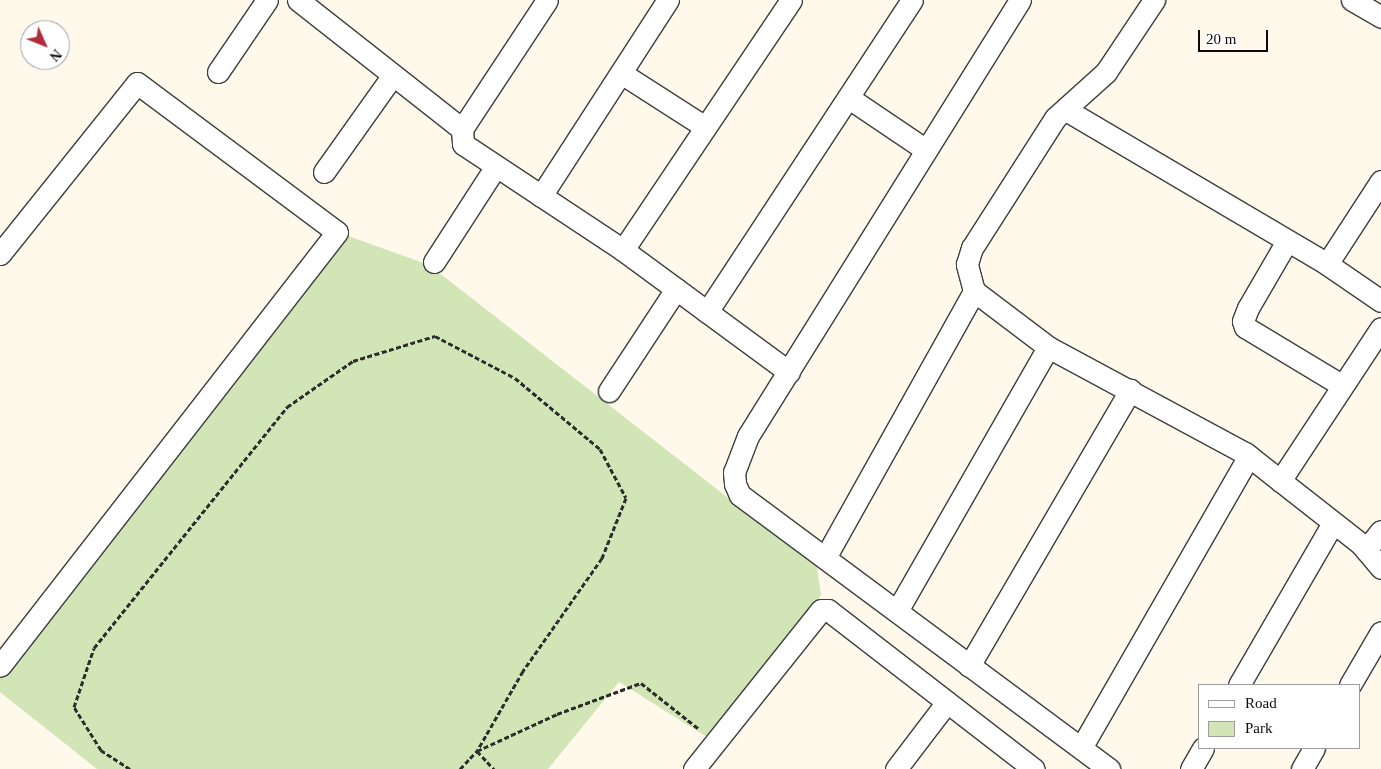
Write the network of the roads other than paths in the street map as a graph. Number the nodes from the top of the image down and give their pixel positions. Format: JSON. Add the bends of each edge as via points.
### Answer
{"nodes":[{"id":1,"x":267,"y":0,"type":"edge"},
{"id":2,"x":298,"y":0,"type":"edge"},
{"id":3,"x":547,"y":0,"type":"edge"},
{"id":4,"x":668,"y":0,"type":"edge"},
{"id":5,"x":791,"y":0,"type":"edge"},
{"id":6,"x":912,"y":0,"type":"edge"},
{"id":7,"x":1020,"y":0,"type":"edge"},
{"id":8,"x":1154,"y":0,"type":"edge"},
{"id":9,"x":1352,"y":0,"type":"edge"},
{"id":10,"x":1381,"y":17,"type":"edge"},
{"id":11,"x":218,"y":72,"type":"dead end"},
{"id":12,"x":621,"y":73,"type":"junction"},
{"id":13,"x":394,"y":75,"type":"junction"},
{"id":14,"x":849,"y":98,"type":"junction"},
{"id":15,"x":1066,"y":110,"type":"junction"},
{"id":16,"x":705,"y":127,"type":"junction"},
{"id":17,"x":462,"y":129,"type":"junction"},
{"id":18,"x":926,"y":150,"type":"junction"},
{"id":19,"x":496,"y":166,"type":"junction"},
{"id":20,"x":324,"y":172,"type":"dead end"},
{"id":21,"x":1381,"y":181,"type":"edge"},
{"id":22,"x":541,"y":196,"type":"junction"},
{"id":23,"x":1287,"y":241,"type":"junction"},
{"id":24,"x":3,"y":243,"type":"edge"},
{"id":25,"x":623,"y":250,"type":"junction"},
{"id":26,"x":434,"y":262,"type":"dead end"},
{"id":27,"x":1327,"y":264,"type":"junction"},
{"id":28,"x":676,"y":289,"type":"junction"},
{"id":29,"x":974,"y":291,"type":"junction"},
{"id":30,"x":1381,"y":301,"type":"edge"},
{"id":31,"x":707,"y":312,"type":"junction"},
{"id":32,"x":1381,"y":328,"type":"edge"},
{"id":33,"x":1048,"y":347,"type":"junction"},
{"id":34,"x":788,"y":372,"type":"junction"},
{"id":35,"x":1341,"y":384,"type":"junction"},
{"id":36,"x":1130,"y":390,"type":"junction"},
{"id":37,"x":609,"y":391,"type":"dead end"},
{"id":38,"x":1249,"y":456,"type":"junction"},
{"id":39,"x":1280,"y":481,"type":"junction"},
{"id":40,"x":1334,"y":523,"type":"junction"},
{"id":41,"x":1381,"y":531,"type":"edge"},
{"id":42,"x":1366,"y":550,"type":"junction"},
{"id":43,"x":825,"y":558,"type":"junction"},
{"id":44,"x":1381,"y":568,"type":"edge"},
{"id":45,"x":896,"y":611,"type":"junction"},
{"id":46,"x":1381,"y":632,"type":"edge"},
{"id":47,"x":0,"y":666,"type":"edge"},
{"id":48,"x":969,"y":666,"type":"junction"},
{"id":49,"x":1241,"y":684,"type":"edge"},
{"id":50,"x":1351,"y":684,"type":"edge"},
{"id":51,"x":947,"y":702,"type":"junction"},
{"id":52,"x":1081,"y":748,"type":"junction"},
{"id":53,"x":1202,"y":749,"type":"edge"},
{"id":54,"x":1313,"y":749,"type":"edge"},
{"id":55,"x":694,"y":769,"type":"edge"},
{"id":56,"x":896,"y":769,"type":"edge"},
{"id":57,"x":1034,"y":769,"type":"edge"},
{"id":58,"x":1109,"y":769,"type":"edge"},
{"id":59,"x":1191,"y":769,"type":"edge"},
{"id":60,"x":1302,"y":769,"type":"edge"}],
"edges":[{"from":1,"to":11,"type":"street"},
{"from":2,"to":13,"type":"street"},
{"from":3,"to":17,"type":"street"},
{"from":4,"to":12,"type":"street"},
{"from":5,"to":16,"type":"street"},
{"from":6,"to":14,"type":"street"},
{"from":7,"to":18,"type":"street"},
{"from":8,"to":15,"type":"street","via":[[1106,72]]},
{"from":9,"to":10,"type":"street"},
{"from":12,"to":16,"type":"street"},
{"from":12,"to":22,"type":"street"},
{"from":13,"to":17,"type":"street"},
{"from":13,"to":20,"type":"street"},
{"from":14,"to":18,"type":"street"},
{"from":14,"to":31,"type":"street"},
{"from":15,"to":23,"type":"street"},
{"from":15,"to":29,"type":"street","via":[[1055,118],[972,248],[967,264]]},
{"from":16,"to":25,"type":"street"},
{"from":17,"to":19,"type":"street","via":[[463,144]]},
{"from":18,"to":34,"type":"street"},
{"from":19,"to":22,"type":"street"},
{"from":19,"to":26,"type":"street"},
{"from":21,"to":27,"type":"street"},
{"from":22,"to":25,"type":"street"},
{"from":23,"to":27,"type":"street"},
{"from":23,"to":35,"type":"street","via":[[1248,308],[1243,321],[1245,327]]},
{"from":24,"to":47,"type":"street","via":[[136,83],[337,232]]},
{"from":25,"to":28,"type":"street"},
{"from":27,"to":30,"type":"street"},
{"from":28,"to":31,"type":"street"},
{"from":28,"to":37,"type":"street"},
{"from":29,"to":33,"type":"street"},
{"from":29,"to":43,"type":"street"},
{"from":31,"to":34,"type":"street"},
{"from":32,"to":35,"type":"street"},
{"from":33,"to":36,"type":"street"},
{"from":33,"to":45,"type":"street"},
{"from":34,"to":43,"type":"street","via":[[748,436],[734,472],[735,484],[740,494]]},
{"from":35,"to":39,"type":"street"},
{"from":36,"to":38,"type":"street"},
{"from":36,"to":48,"type":"street"},
{"from":38,"to":39,"type":"street"},
{"from":38,"to":52,"type":"street"},
{"from":39,"to":40,"type":"street"},
{"from":40,"to":42,"type":"street"},
{"from":40,"to":49,"type":"street"},
{"from":41,"to":42,"type":"street"},
{"from":42,"to":44,"type":"street"},
{"from":43,"to":45,"type":"street"},
{"from":45,"to":48,"type":"street"},
{"from":46,"to":50,"type":"street"},
{"from":48,"to":52,"type":"street"},
{"from":51,"to":55,"type":"street","via":[[828,610],[822,610]]},
{"from":51,"to":56,"type":"street"},
{"from":51,"to":57,"type":"street"},
{"from":52,"to":58,"type":"street"},
{"from":53,"to":59,"type":"street"},
{"from":54,"to":60,"type":"street"}]}
